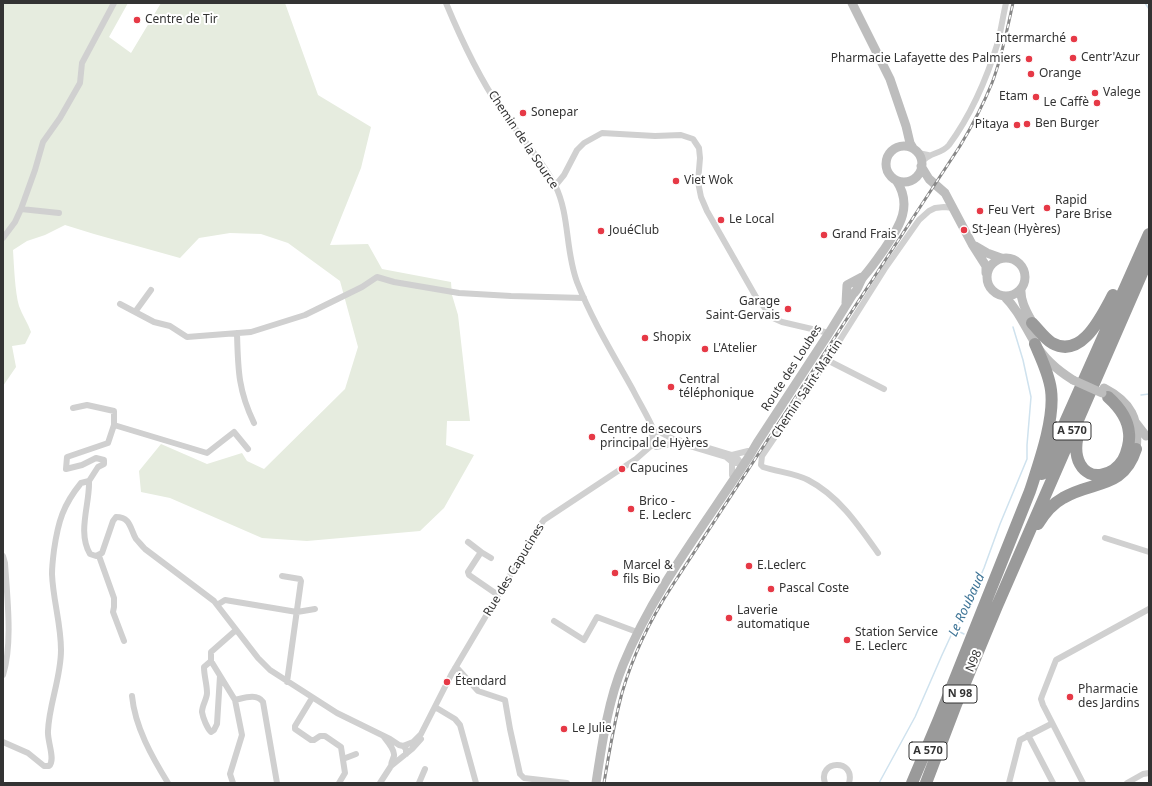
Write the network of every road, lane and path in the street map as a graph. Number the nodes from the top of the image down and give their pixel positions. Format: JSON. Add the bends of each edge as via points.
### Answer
{"nodes":[{"id":1,"x":114,"y":3,"type":"edge"},
{"id":2,"x":446,"y":3,"type":"edge"},
{"id":3,"x":852,"y":3,"type":"edge"},
{"id":4,"x":1006,"y":3,"type":"edge"},
{"id":5,"x":904,"y":118,"type":"junction"},
{"id":6,"x":898,"y":146,"type":"junction"},
{"id":7,"x":916,"y":151,"type":"junction"},
{"id":8,"x":928,"y":155,"type":"junction"},
{"id":9,"x":921,"y":165,"type":"junction"},
{"id":10,"x":912,"y":179,"type":"junction"},
{"id":11,"x":929,"y":179,"type":"junction"},
{"id":12,"x":896,"y":180,"type":"junction"},
{"id":13,"x":555,"y":186,"type":"junction"},
{"id":14,"x":904,"y":195,"type":"junction"},
{"id":15,"x":954,"y":208,"type":"junction"},
{"id":16,"x":21,"y":209,"type":"junction"},
{"id":17,"x":59,"y":213,"type":"dead end"},
{"id":18,"x":1149,"y":229,"type":"edge"},
{"id":19,"x":1149,"y":234,"type":"edge"},
{"id":20,"x":3,"y":238,"type":"edge"},
{"id":21,"x":972,"y":244,"type":"junction"},
{"id":22,"x":1149,"y":257,"type":"edge"},
{"id":23,"x":1001,"y":258,"type":"junction"},
{"id":24,"x":986,"y":273,"type":"junction"},
{"id":25,"x":1139,"y":281,"type":"junction"},
{"id":26,"x":1021,"y":289,"type":"junction"},
{"id":27,"x":151,"y":290,"type":"dead end"},
{"id":28,"x":1004,"y":296,"type":"junction"},
{"id":29,"x":584,"y":298,"type":"junction"},
{"id":30,"x":120,"y":304,"type":"dead end"},
{"id":31,"x":135,"y":312,"type":"junction"},
{"id":32,"x":1032,"y":323,"type":"junction"},
{"id":33,"x":237,"y":333,"type":"junction"},
{"id":34,"x":829,"y":334,"type":"junction"},
{"id":35,"x":1035,"y":344,"type":"junction"},
{"id":36,"x":827,"y":360,"type":"junction"},
{"id":37,"x":1074,"y":377,"type":"junction"},
{"id":38,"x":884,"y":389,"type":"dead end"},
{"id":39,"x":1105,"y":392,"type":"junction"},
{"id":40,"x":73,"y":408,"type":"dead end"},
{"id":41,"x":254,"y":423,"type":"dead end"},
{"id":42,"x":114,"y":425,"type":"junction"},
{"id":43,"x":655,"y":433,"type":"junction"},
{"id":44,"x":664,"y":434,"type":"junction"},
{"id":45,"x":1144,"y":441,"type":"edge"},
{"id":46,"x":652,"y":445,"type":"junction"},
{"id":47,"x":662,"y":446,"type":"junction"},
{"id":48,"x":248,"y":448,"type":"dead end"},
{"id":49,"x":1123,"y":460,"type":"junction"},
{"id":50,"x":739,"y":462,"type":"junction"},
{"id":51,"x":89,"y":481,"type":"junction"},
{"id":52,"x":1105,"y":538,"type":"dead end"},
{"id":53,"x":468,"y":542,"type":"dead end"},
{"id":54,"x":481,"y":552,"type":"junction"},
{"id":55,"x":1149,"y":552,"type":"edge"},
{"id":56,"x":878,"y":553,"type":"dead end"},
{"id":57,"x":3,"y":556,"type":"edge"},
{"id":58,"x":99,"y":556,"type":"junction"},
{"id":59,"x":491,"y":558,"type":"dead end"},
{"id":60,"x":282,"y":576,"type":"dead end"},
{"id":61,"x":498,"y":595,"type":"junction"},
{"id":62,"x":217,"y":605,"type":"junction"},
{"id":63,"x":997,"y":606,"type":"junction"},
{"id":64,"x":314,"y":609,"type":"dead end"},
{"id":65,"x":1149,"y":609,"type":"edge"},
{"id":66,"x":297,"y":612,"type":"junction"},
{"id":67,"x":554,"y":621,"type":"dead end"},
{"id":68,"x":236,"y":630,"type":"junction"},
{"id":69,"x":637,"y":632,"type":"junction"},
{"id":70,"x":124,"y":641,"type":"dead end"},
{"id":71,"x":969,"y":646,"type":"junction"},
{"id":72,"x":211,"y":661,"type":"junction"},
{"id":73,"x":455,"y":668,"type":"junction"},
{"id":74,"x":3,"y":675,"type":"edge"},
{"id":75,"x":220,"y":676,"type":"junction"},
{"id":76,"x":288,"y":682,"type":"junction"},
{"id":77,"x":132,"y":696,"type":"dead end"},
{"id":78,"x":312,"y":698,"type":"junction"},
{"id":79,"x":235,"y":700,"type":"junction"},
{"id":80,"x":435,"y":707,"type":"junction"},
{"id":81,"x":431,"y":714,"type":"junction"},
{"id":82,"x":939,"y":719,"type":"junction"},
{"id":83,"x":1051,"y":724,"type":"junction"},
{"id":84,"x":1028,"y":735,"type":"junction"},
{"id":85,"x":384,"y":737,"type":"junction"},
{"id":86,"x":3,"y":742,"type":"edge"},
{"id":87,"x":401,"y":746,"type":"junction"},
{"id":88,"x":356,"y":754,"type":"dead end"},
{"id":89,"x":398,"y":755,"type":"junction"},
{"id":90,"x":343,"y":758,"type":"junction"},
{"id":91,"x":425,"y":769,"type":"dead end"},
{"id":92,"x":1149,"y":773,"type":"edge"},
{"id":93,"x":168,"y":783,"type":"edge"},
{"id":94,"x":233,"y":783,"type":"edge"},
{"id":95,"x":277,"y":783,"type":"edge"},
{"id":96,"x":339,"y":783,"type":"edge"},
{"id":97,"x":380,"y":783,"type":"edge"},
{"id":98,"x":419,"y":783,"type":"edge"},
{"id":99,"x":476,"y":783,"type":"edge"},
{"id":100,"x":567,"y":783,"type":"edge"},
{"id":101,"x":596,"y":783,"type":"edge"},
{"id":102,"x":825,"y":783,"type":"edge"},
{"id":103,"x":849,"y":783,"type":"edge"},
{"id":104,"x":912,"y":783,"type":"edge"},
{"id":105,"x":916,"y":783,"type":"edge"},
{"id":106,"x":926,"y":783,"type":"edge"},
{"id":107,"x":1009,"y":783,"type":"edge"},
{"id":108,"x":1053,"y":783,"type":"edge"},
{"id":109,"x":1083,"y":783,"type":"edge"},
{"id":110,"x":1127,"y":783,"type":"edge"}],
"edges":[{"from":1,"to":16,"type":"street","via":[[82,63],[80,83],[43,142]]},
{"from":2,"to":13,"type":"street","name":"Chemin de la Source","via":[[457,31],[500,108]]},
{"from":3,"to":5,"type":"main road","via":[[890,79]]},
{"from":4,"to":8,"type":"street","via":[[998,42],[969,112],[945,149]]},
{"from":5,"to":6,"type":"main road","via":[[904,133]]},
{"from":5,"to":7,"type":"main road","via":[[909,139]]},
{"from":6,"to":7,"type":"main road","via":[[907,146]]},
{"from":6,"to":12,"type":"main road","via":[[890,151],[886,160],[889,174]]},
{"from":7,"to":8,"type":"street"},
{"from":7,"to":9,"type":"main road"},
{"from":8,"to":9,"type":"street"},
{"from":9,"to":10,"type":"main road"},
{"from":9,"to":11,"type":"main road"},
{"from":10,"to":11,"type":"main road"},
{"from":10,"to":12,"type":"main road","via":[[904,182]]},
{"from":10,"to":14,"type":"main road","name":"Route des Loubes"},
{"from":11,"to":15,"type":"main road","via":[[945,193]]},
{"from":12,"to":14,"type":"main road","name":"Route des Loubes"},
{"from":13,"to":29,"type":"street","name":"Chemin de la Source","via":[[565,216],[577,280]]},
{"from":13,"to":34,"type":"street","via":[[564,175],[576,150],[602,133],[681,135],[693,139],[699,148],[698,182],[701,197],[764,309],[773,318],[782,322]]},
{"from":14,"to":34,"type":"main road","name":"Route des Loubes","via":[[904,213],[900,225],[876,262],[852,289]]},
{"from":15,"to":21,"type":"main road"},
{"from":15,"to":36,"type":"street","name":"Chemin Saint-Martin","via":[[936,208],[919,220]]},
{"from":16,"to":17,"type":"street"},
{"from":16,"to":20,"type":"street"},
{"from":18,"to":32,"type":"highway","via":[[1099,320],[1081,341],[1070,346],[1052,343]]},
{"from":19,"to":71,"type":"highway","number":"N 98","via":[[1070,409]]},
{"from":21,"to":23,"type":"main road"},
{"from":21,"to":24,"type":"main road","via":[[986,266]]},
{"from":22,"to":25,"type":"highway","number":"A 570"},
{"from":23,"to":24,"type":"main road","via":[[992,263]]},
{"from":23,"to":26,"type":"main road","via":[[1012,258],[1021,264],[1025,275]]},
{"from":24,"to":28,"type":"main road","via":[[990,288],[998,295]]},
{"from":25,"to":49,"type":"highway","via":[[1091,397],[1076,445],[1079,462],[1086,472],[1092,475],[1108,473]]},
{"from":25,"to":63,"type":"highway","number":"A 570"},
{"from":26,"to":28,"type":"main road"},
{"from":26,"to":32,"type":"main road","via":[[1024,306]]},
{"from":27,"to":31,"type":"street"},
{"from":28,"to":35,"type":"main road","via":[[1021,316]]},
{"from":29,"to":33,"type":"street","via":[[459,292],[377,278],[305,315],[251,332]]},
{"from":29,"to":43,"type":"street","name":"Chemin de la Source","via":[[590,314]]},
{"from":30,"to":31,"type":"street"},
{"from":31,"to":33,"type":"street","via":[[154,322],[170,326],[187,337]]},
{"from":32,"to":37,"type":"main road","via":[[1043,347]]},
{"from":33,"to":41,"type":"street","via":[[240,385]]},
{"from":34,"to":50,"type":"main road","name":"Route des Loubes","via":[[757,443]]},
{"from":35,"to":37,"type":"main road","via":[[1052,365]]},
{"from":35,"to":71,"type":"highway","via":[[1051,390],[1048,428],[1030,491]]},
{"from":36,"to":38,"type":"street"},
{"from":36,"to":56,"type":"street","name":"Chemin Saint-Martin","via":[[760,462],[763,467],[808,480],[823,490],[852,517]]},
{"from":37,"to":39,"type":"main road","bridge":true},
{"from":39,"to":45,"type":"main road","via":[[1123,409],[1135,436]]},
{"from":39,"to":45,"type":"main road","via":[[1124,401]]},
{"from":39,"to":49,"type":"highway","via":[[1121,411],[1129,432]]},
{"from":40,"to":42,"type":"street","via":[[87,405],[114,411]]},
{"from":42,"to":48,"type":"street","via":[[207,453],[234,432]]},
{"from":42,"to":51,"type":"street","via":[[108,444],[67,457],[66,469],[96,458],[104,460],[104,464]]},
{"from":43,"to":44,"type":"street"},
{"from":43,"to":46,"type":"street","via":[[651,437]]},
{"from":44,"to":47,"type":"street","via":[[666,441]]},
{"from":44,"to":50,"type":"street","via":[[673,439],[699,444]]},
{"from":45,"to":49,"type":"highway","via":[[1133,441],[1129,454]]},
{"from":45,"to":63,"type":"highway","via":[[1130,464],[1110,481],[1080,490],[1050,507],[1037,526]]},
{"from":46,"to":47,"type":"street"},
{"from":46,"to":61,"type":"street","name":"Rue des Capucines","via":[[622,469],[544,520]]},
{"from":47,"to":50,"type":"street","via":[[686,445]]},
{"from":50,"to":69,"type":"main road","name":"Route des Loubes"},
{"from":51,"to":58,"type":"street","via":[[84,515],[85,537],[90,554]]},
{"from":51,"to":86,"type":"street","via":[[81,483],[66,505],[55,543],[52,575],[61,651],[58,681],[48,726],[52,763],[44,766],[28,753]]},
{"from":52,"to":55,"type":"street"},
{"from":53,"to":54,"type":"street"},
{"from":54,"to":59,"type":"street"},
{"from":54,"to":61,"type":"street","via":[[468,572],[469,575]]},
{"from":57,"to":74,"type":"street","via":[[9,629]]},
{"from":58,"to":62,"type":"street","via":[[102,554],[113,521],[116,517],[122,517],[128,521],[137,540],[145,549]]},
{"from":58,"to":70,"type":"street","via":[[114,598],[113,612]]},
{"from":60,"to":66,"type":"street","via":[[301,581]]},
{"from":61,"to":73,"type":"street","name":"Rue des Capucines"},
{"from":62,"to":66,"type":"street","via":[[227,600]]},
{"from":62,"to":68,"type":"street"},
{"from":63,"to":106,"type":"highway","name":"N98","number":"N 98"},
{"from":64,"to":66,"type":"street"},
{"from":65,"to":83,"type":"street","via":[[1056,660],[1041,699]]},
{"from":66,"to":76,"type":"street"},
{"from":67,"to":69,"type":"street","via":[[584,640],[597,617]]},
{"from":68,"to":72,"type":"street","via":[[211,652]]},
{"from":68,"to":76,"type":"street","via":[[270,670]]},
{"from":69,"to":101,"type":"main road","name":"Route des Loubes","via":[[622,666],[610,708]]},
{"from":71,"to":82,"type":"highway","number":"N 98"},
{"from":72,"to":75,"type":"street"},
{"from":72,"to":75,"type":"street","via":[[204,668],[207,694],[202,711],[206,725],[212,732],[217,724]]},
{"from":73,"to":80,"type":"street","name":"Rue des Capucines"},
{"from":73,"to":100,"type":"street","via":[[478,692],[505,700],[520,774],[524,778]]},
{"from":75,"to":79,"type":"street"},
{"from":76,"to":78,"type":"street"},
{"from":77,"to":93,"type":"street","via":[[137,721],[155,762]]},
{"from":78,"to":85,"type":"street"},
{"from":78,"to":90,"type":"street","via":[[295,730],[311,740],[325,736],[341,747]]},
{"from":79,"to":94,"type":"street","via":[[242,735],[230,774]]},
{"from":79,"to":95,"type":"street","via":[[257,697],[263,702]]},
{"from":80,"to":81,"type":"street","name":"Rue des Capucines"},
{"from":80,"to":99,"type":"street","via":[[460,725]]},
{"from":81,"to":87,"type":"street","name":"Rue des Capucines","via":[[418,737],[413,742]]},
{"from":81,"to":89,"type":"street","name":"Rue des Capucines","via":[[423,736],[412,749]]},
{"from":82,"to":104,"type":"highway"},
{"from":82,"to":105,"type":"highway","name":"N 98","number":"A 570"},
{"from":83,"to":84,"type":"street"},
{"from":83,"to":109,"type":"street"},
{"from":84,"to":107,"type":"street","via":[[1018,743]]},
{"from":84,"to":108,"type":"street"},
{"from":85,"to":87,"type":"street"},
{"from":85,"to":89,"type":"street"},
{"from":87,"to":89,"type":"street","via":[[396,747]]},
{"from":87,"to":89,"type":"street","via":[[406,749]]},
{"from":88,"to":90,"type":"street"},
{"from":89,"to":97,"type":"street"},
{"from":90,"to":96,"type":"street","via":[[345,773]]},
{"from":91,"to":98,"type":"street"},
{"from":92,"to":110,"type":"street"},
{"from":102,"to":103,"type":"street","via":[[827,769],[837,764],[844,766],[849,772]]}]}
